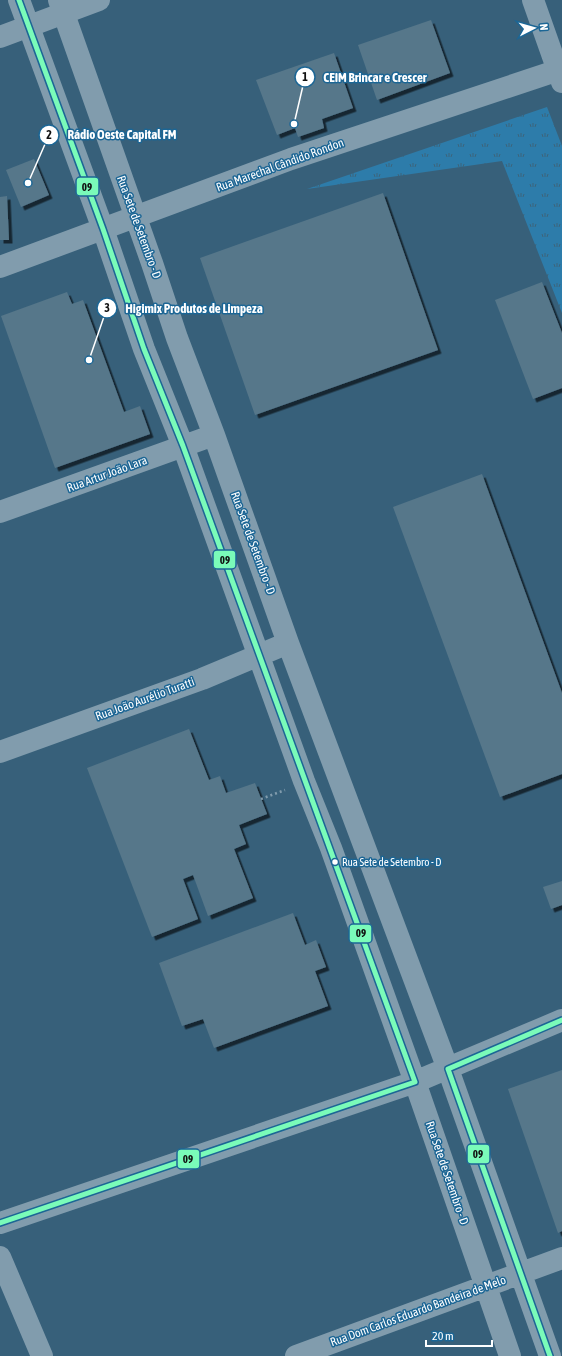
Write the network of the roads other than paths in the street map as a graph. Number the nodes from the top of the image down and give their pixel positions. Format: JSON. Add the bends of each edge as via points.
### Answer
{"nodes":[{"id":1,"x":18,"y":0,"type":"edge"},
{"id":2,"x":99,"y":0,"type":"edge"},
{"id":3,"x":533,"y":0,"type":"edge"},
{"id":4,"x":61,"y":7,"type":"edge"},
{"id":5,"x":28,"y":26,"type":"junction"},
{"id":6,"x":0,"y":36,"type":"edge"},
{"id":7,"x":561,"y":74,"type":"edge"},
{"id":8,"x":135,"y":218,"type":"junction"},
{"id":9,"x":103,"y":229,"type":"junction"},
{"id":10,"x":0,"y":267,"type":"edge"},
{"id":11,"x":177,"y":338,"type":"junction"},
{"id":12,"x":144,"y":349,"type":"junction"},
{"id":13,"x":214,"y":435,"type":"junction"},
{"id":14,"x":183,"y":446,"type":"junction"},
{"id":15,"x":0,"y":512,"type":"edge"},
{"id":16,"x":288,"y":643,"type":"junction"},
{"id":17,"x":259,"y":656,"type":"junction"},
{"id":18,"x":0,"y":752,"type":"edge"},
{"id":19,"x":562,"y":1020,"type":"edge"},
{"id":20,"x":448,"y":1069,"type":"junction"},
{"id":21,"x":415,"y":1082,"type":"junction"},
{"id":22,"x":0,"y":1223,"type":"edge"},
{"id":23,"x":0,"y":1257,"type":"edge"},
{"id":24,"x":562,"y":1258,"type":"edge"},
{"id":25,"x":520,"y":1274,"type":"junction"},
{"id":26,"x":485,"y":1287,"type":"junction"},
{"id":27,"x":42,"y":1356,"type":"edge"},
{"id":28,"x":296,"y":1356,"type":"edge"},
{"id":29,"x":510,"y":1356,"type":"edge"},
{"id":30,"x":550,"y":1356,"type":"edge"}],
"edges":[{"from":1,"to":5,"type":"street","name":"Rua Sete de Setembro - D"},
{"from":2,"to":4,"type":"street"},
{"from":3,"to":7,"type":"street"},
{"from":4,"to":5,"type":"street"},
{"from":4,"to":8,"type":"street","name":"Rua Sete de Setembro - D"},
{"from":5,"to":6,"type":"street"},
{"from":5,"to":9,"type":"street","name":"Rua Sete de Setembro - D"},
{"from":7,"to":8,"type":"street","name":"Rua Marechal Cândido Rondon","via":[[291,159]]},
{"from":8,"to":9,"type":"street","name":"Rua Marechal Cândido Rondon"},
{"from":8,"to":11,"type":"street","name":"Rua Sete de Setembro - D"},
{"from":9,"to":10,"type":"street","name":"Rua Marechal Cândido Rondon"},
{"from":9,"to":12,"type":"street","name":"Rua Sete de Setembro - D"},
{"from":11,"to":12,"type":"street"},
{"from":11,"to":13,"type":"street","name":"Rua Sete de Setembro - D"},
{"from":12,"to":14,"type":"street","name":"Rua Sete de Setembro - D"},
{"from":13,"to":14,"type":"street","name":"Rua Artur João Lara"},
{"from":13,"to":16,"type":"street","name":"Rua Sete de Setembro - D"},
{"from":14,"to":15,"type":"street","name":"Rua Artur João Lara"},
{"from":14,"to":17,"type":"street","name":"Rua Sete de Setembro - D"},
{"from":16,"to":17,"type":"street","name":"Rua João Aurélio Turatti"},
{"from":16,"to":20,"type":"street","name":"Rua Sete de Setembro - D"},
{"from":17,"to":18,"type":"street","name":"Rua João Aurélio Turatti"},
{"from":17,"to":21,"type":"street","name":"Rua Sete de Setembro - D"},
{"from":19,"to":20,"type":"street"},
{"from":20,"to":21,"type":"street"},
{"from":20,"to":25,"type":"street","name":"Rua Sete de Setembro - D"},
{"from":21,"to":22,"type":"street"},
{"from":21,"to":26,"type":"street","name":"Rua Sete de Setembro - D"},
{"from":23,"to":27,"type":"street"},
{"from":24,"to":25,"type":"street","name":"Rua Dom Carlos Eduardo Bandeira de Melo"},
{"from":25,"to":26,"type":"street","name":"Rua Dom Carlos Eduardo Bandeira de Melo"},
{"from":25,"to":30,"type":"street","name":"Rua Sete de Setembro - D"},
{"from":26,"to":28,"type":"street","name":"Rua Dom Carlos Eduardo Bandeira de Melo"},
{"from":26,"to":29,"type":"street","name":"Rua Sete de Setembro - D"}]}
